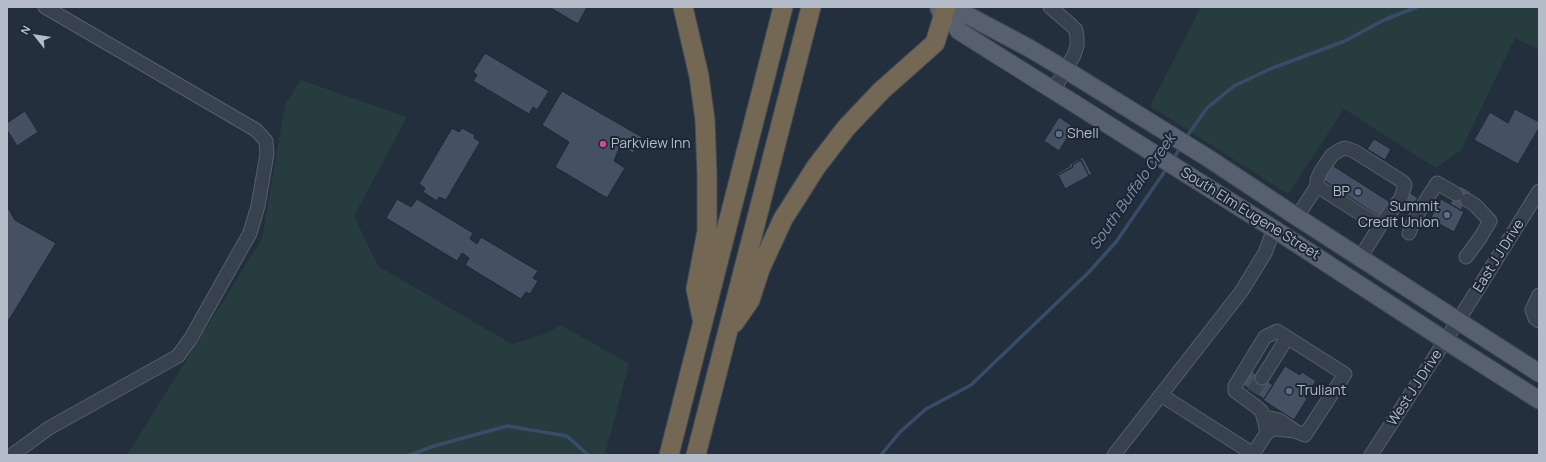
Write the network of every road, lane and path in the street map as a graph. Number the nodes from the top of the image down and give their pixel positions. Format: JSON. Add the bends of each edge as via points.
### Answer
{"nodes":[{"id":1,"x":45,"y":7,"type":"edge"},
{"id":2,"x":683,"y":7,"type":"edge"},
{"id":3,"x":783,"y":7,"type":"edge"},
{"id":4,"x":811,"y":7,"type":"edge"},
{"id":5,"x":1050,"y":7,"type":"edge"},
{"id":6,"x":942,"y":9,"type":"edge"},
{"id":7,"x":1066,"y":70,"type":"junction"},
{"id":8,"x":1054,"y":91,"type":"junction"},
{"id":9,"x":1317,"y":186,"type":"junction"},
{"id":10,"x":1538,"y":194,"type":"edge"},
{"id":11,"x":1297,"y":217,"type":"junction"},
{"id":12,"x":1380,"y":226,"type":"junction"},
{"id":13,"x":1274,"y":229,"type":"junction"},
{"id":14,"x":1409,"y":234,"type":"dead end"},
{"id":15,"x":1466,"y":257,"type":"dead end"},
{"id":16,"x":1360,"y":258,"type":"junction"},
{"id":17,"x":1539,"y":295,"type":"edge"},
{"id":18,"x":1458,"y":321,"type":"junction"},
{"id":19,"x":1539,"y":321,"type":"edge"},
{"id":20,"x":703,"y":324,"type":"junction"},
{"id":21,"x":728,"y":331,"type":"junction"},
{"id":22,"x":1287,"y":338,"type":"junction"},
{"id":23,"x":1446,"y":341,"type":"junction"},
{"id":24,"x":1539,"y":373,"type":"edge"},
{"id":25,"x":1262,"y":378,"type":"tunnel mouth"},
{"id":26,"x":1161,"y":395,"type":"junction"},
{"id":27,"x":1539,"y":400,"type":"edge"},
{"id":28,"x":1264,"y":419,"type":"junction"},
{"id":29,"x":1294,"y":431,"type":"junction"},
{"id":30,"x":1266,"y":434,"type":"junction"},
{"id":31,"x":1254,"y":454,"type":"edge"},
{"id":32,"x":12,"y":455,"type":"edge"},
{"id":33,"x":669,"y":455,"type":"edge"},
{"id":34,"x":696,"y":455,"type":"edge"},
{"id":35,"x":1114,"y":455,"type":"edge"},
{"id":36,"x":1371,"y":455,"type":"edge"}],
"edges":[{"from":1,"to":32,"type":"street","via":[[256,130],[266,141],[267,154],[258,206],[250,233],[191,338],[178,356],[49,428]]},
{"from":2,"to":20,"type":"highway","via":[[699,76],[705,120],[708,175],[707,231],[696,289]]},
{"from":3,"to":20,"type":"highway"},
{"from":4,"to":21,"type":"highway"},
{"from":5,"to":7,"type":"street","via":[[1076,30],[1077,46]]},
{"from":6,"to":7,"type":"main road","name":"South Elm Eugene Street","via":[[967,15]]},
{"from":6,"to":8,"type":"main road","name":"South Elm Eugene Street","via":[[959,31]]},
{"from":6,"to":21,"type":"highway","via":[[935,43],[881,90],[846,128],[816,167],[783,219],[760,269],[750,300]]},
{"from":7,"to":8,"type":"street"},
{"from":7,"to":11,"type":"main road","name":"South Elm Eugene Street"},
{"from":8,"to":13,"type":"main road","name":"South Elm Eugene Street"},
{"from":9,"to":11,"type":"street"},
{"from":9,"to":12,"type":"street"},
{"from":9,"to":12,"type":"street","via":[[1320,171],[1332,155],[1344,148],[1354,151],[1405,185],[1401,198]]},
{"from":10,"to":18,"type":"street","name":"East J J Drive"},
{"from":11,"to":16,"type":"main road","name":"South Elm Eugene Street"},
{"from":12,"to":16,"type":"street"},
{"from":13,"to":23,"type":"main road","name":"South Elm Eugene Street"},
{"from":13,"to":26,"type":"street","via":[[1265,253],[1241,292]]},
{"from":14,"to":15,"type":"street","via":[[1415,218],[1437,183],[1475,205],[1490,221]]},
{"from":16,"to":18,"type":"main road","name":"South Elm Eugene Street"},
{"from":17,"to":19,"type":"street","via":[[1532,310]]},
{"from":18,"to":23,"type":"street","name":"West J J Drive"},
{"from":18,"to":24,"type":"main road","name":"South Elm Eugene Street"},
{"from":20,"to":33,"type":"highway"},
{"from":21,"to":34,"type":"highway"},
{"from":22,"to":25,"type":"street"},
{"from":22,"to":28,"type":"street","via":[[1277,331],[1265,338],[1235,386],[1235,391],[1250,397],[1262,412]]},
{"from":22,"to":29,"type":"street","via":[[1345,374],[1305,435]]},
{"from":23,"to":27,"type":"main road","name":"South Elm Eugene Street"},
{"from":23,"to":36,"type":"street","name":"West J J Drive"},
{"from":26,"to":31,"type":"street"},
{"from":26,"to":35,"type":"street"},
{"from":28,"to":29,"type":"street","via":[[1279,420]]},
{"from":28,"to":30,"type":"street"},
{"from":29,"to":30,"type":"street","via":[[1275,429]]},
{"from":30,"to":31,"type":"street"}]}
